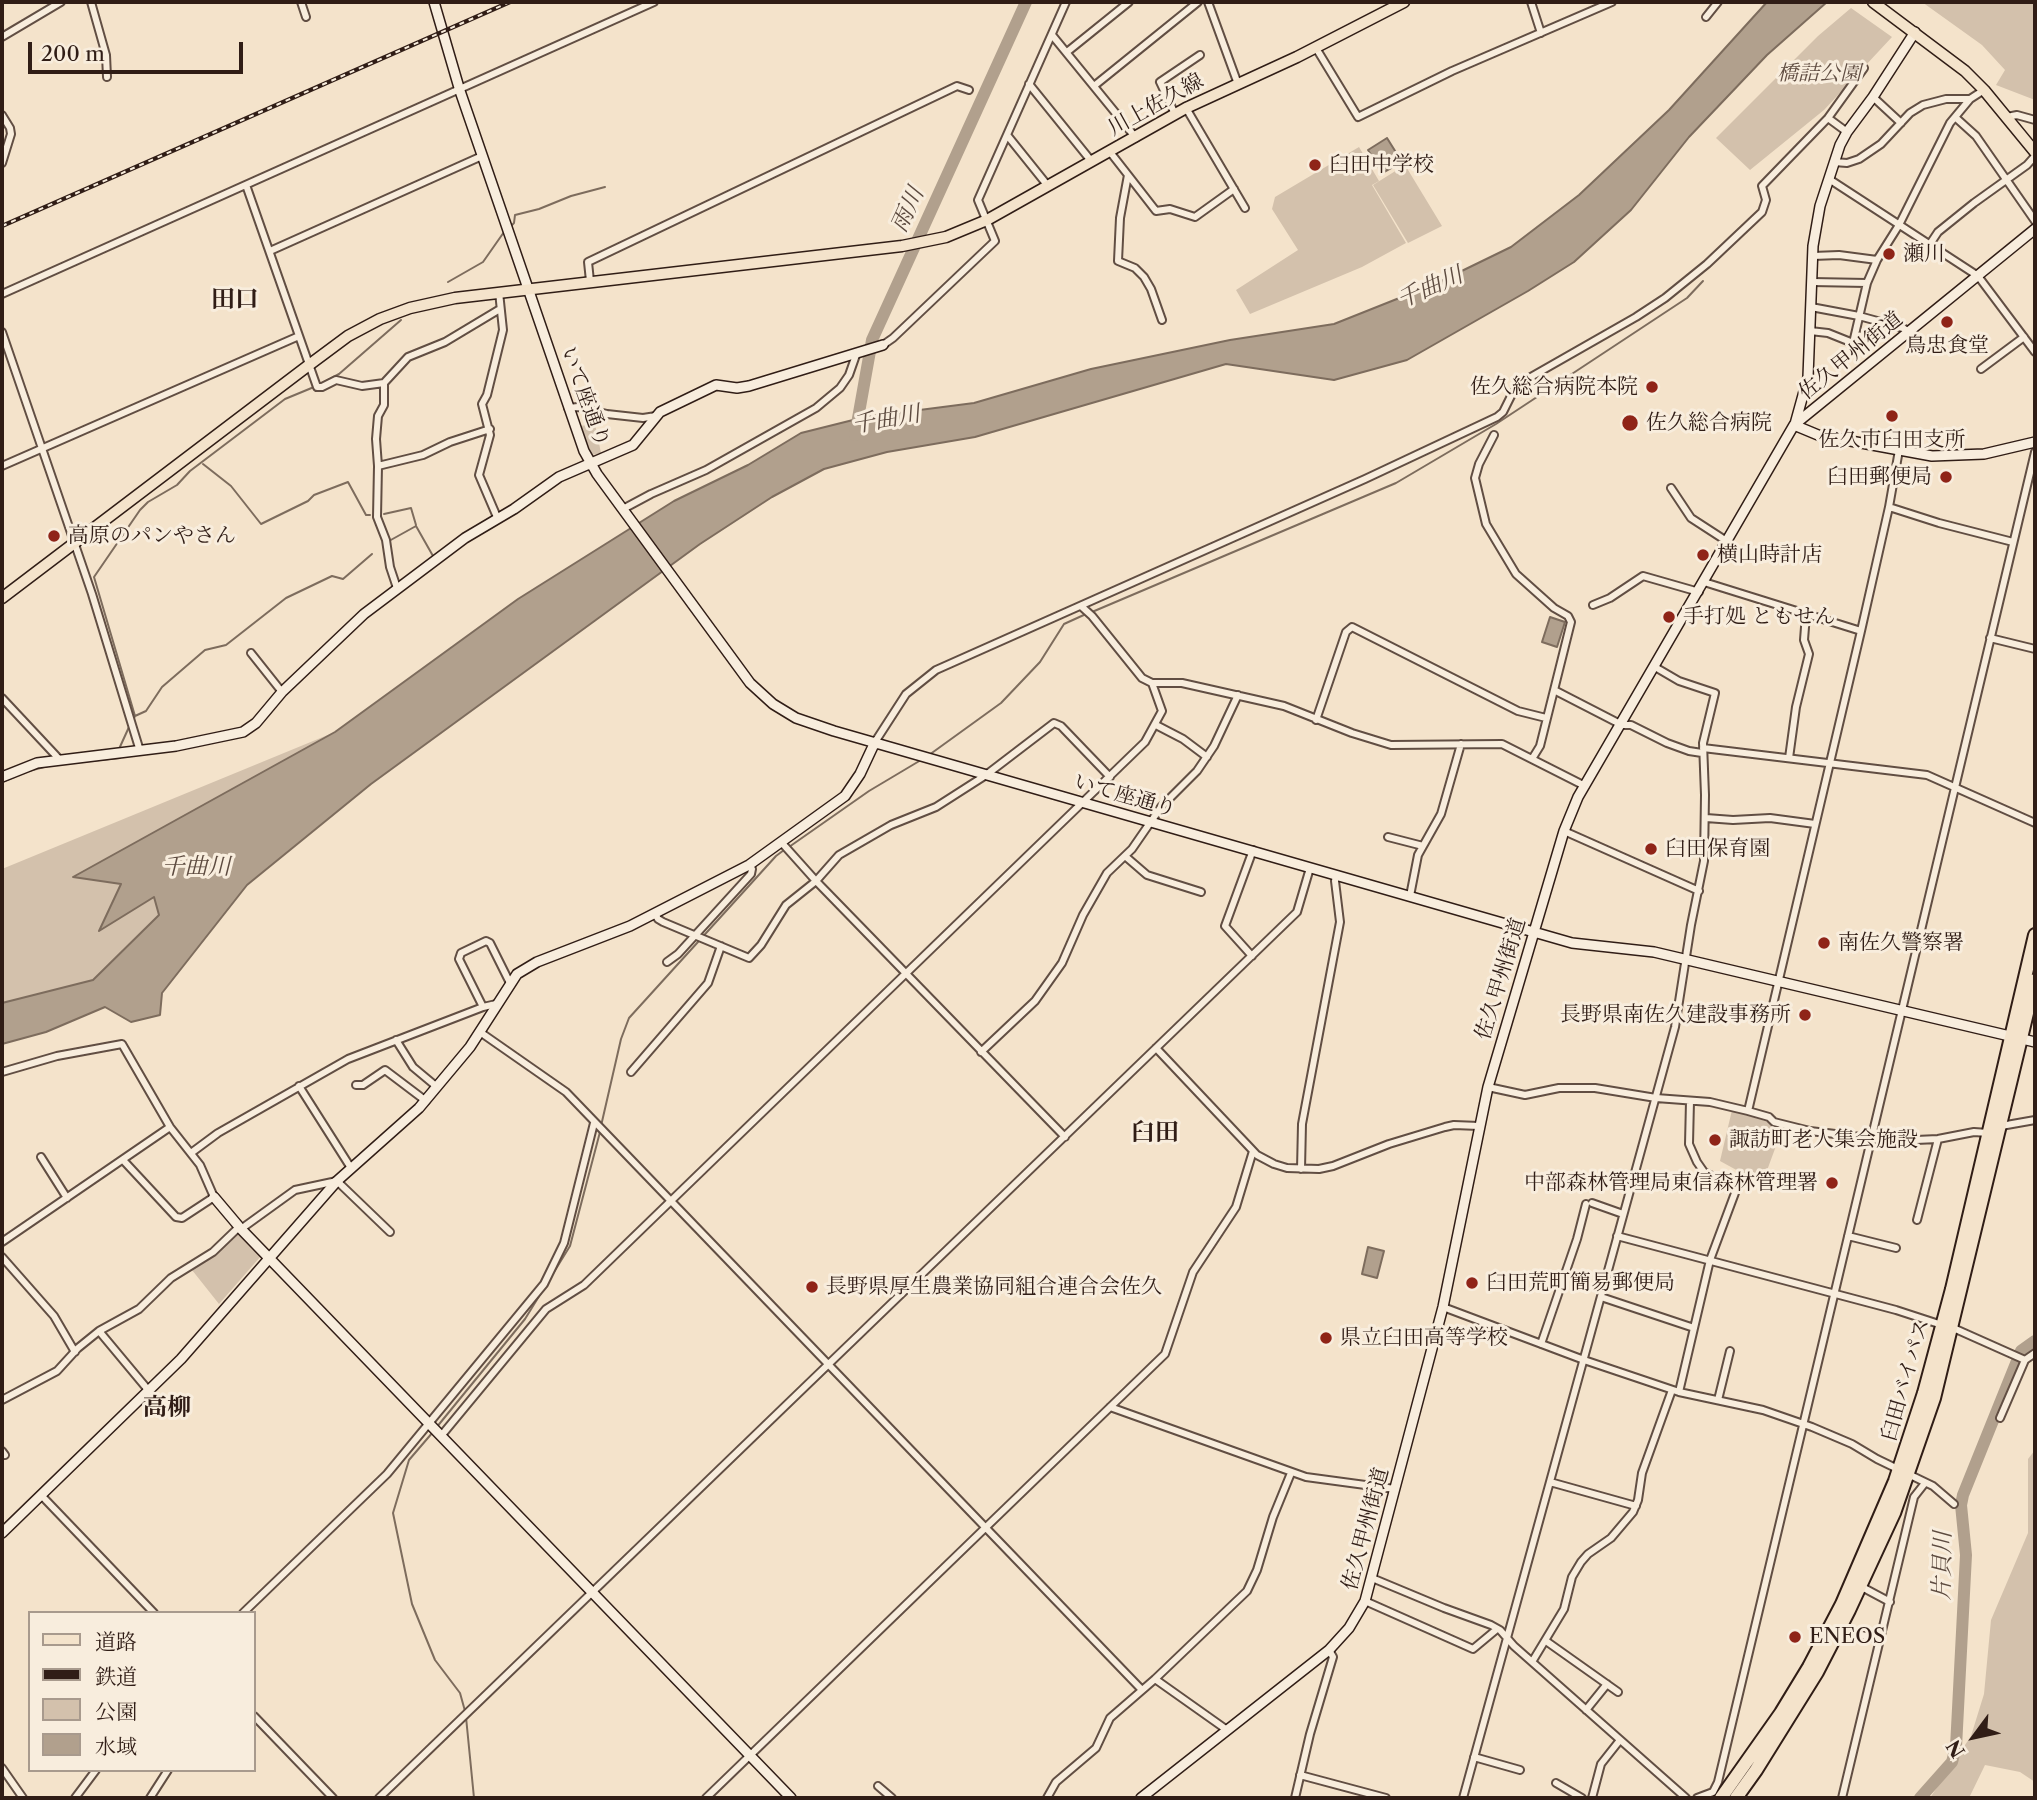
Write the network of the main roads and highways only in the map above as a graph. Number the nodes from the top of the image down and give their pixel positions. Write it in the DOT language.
graph roads {
  1 [pos="1404,2"];
  2 [pos="1873,2"];
  3 [pos="2035,154"];
  4 [pos="2,598"];
  5 [pos="2035,935"];
  6 [pos="2035,980"];
  7 [pos="2016,1038"];
  8 [pos="1947,1326"];
  9 [pos="1903,1473"];
  10 [pos="1738,1797"];
  11 [pos="1721,1798"];
  1 -- 4 [label="main road, 川上佐久線"];
  2 -- 3 [label="main road"];
  5 -- 7 [label="highway, 臼田バイパス"];
  6 -- 7 [label="highway, 臼田バイパス"];
  7 -- 8 [label="highway, 臼田バイパス"];
  7 -- 8 [label="highway, 臼田バイパス"];
  8 -- 9 [label="highway, 臼田バイパス"];
  9 -- 10 [label="highway, 臼田バイパス"];
  9 -- 11 [label="highway, 臼田バイパス"];
}
